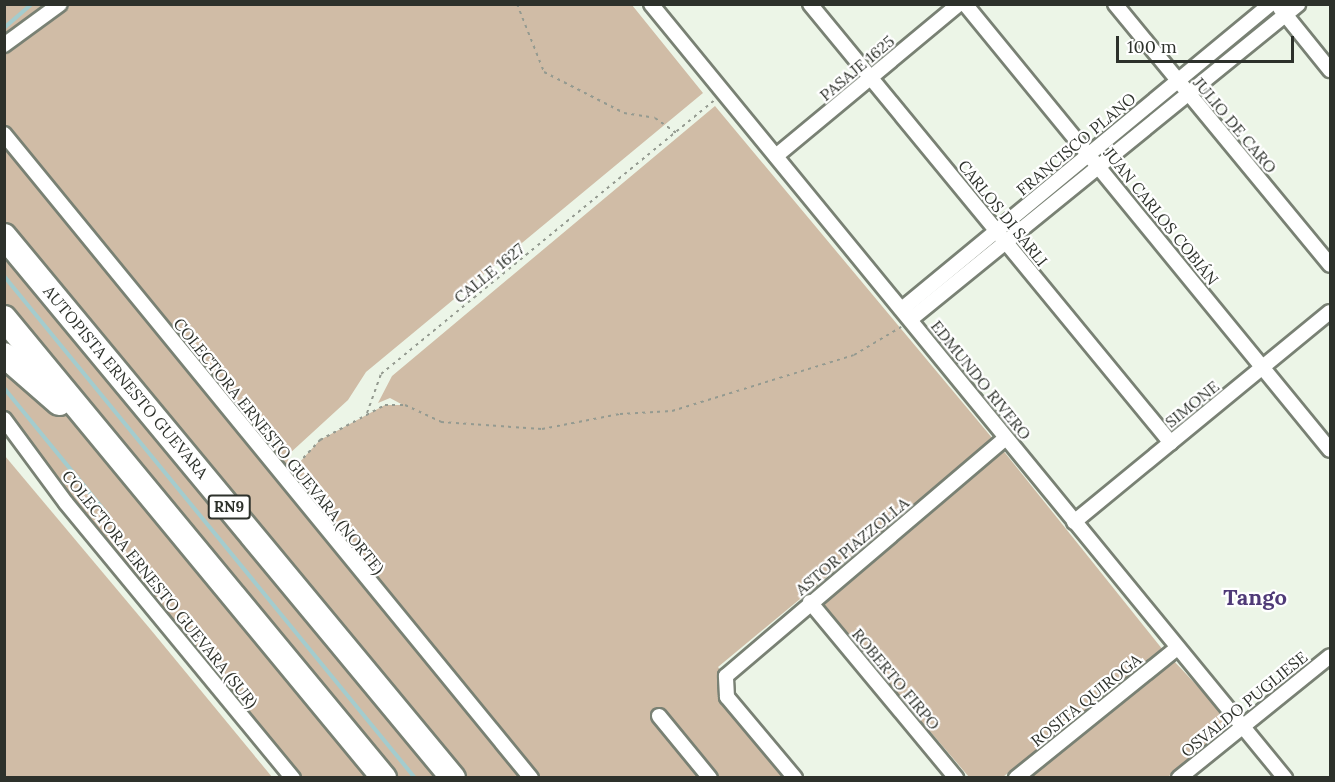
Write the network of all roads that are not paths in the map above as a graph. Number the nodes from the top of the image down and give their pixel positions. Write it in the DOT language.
graph roads {
  1 [pos="60,4"];
  2 [pos="651,4"];
  3 [pos="810,4"];
  4 [pos="959,4"];
  5 [pos="965,4"];
  6 [pos="1115,4"];
  7 [pos="1271,4"];
  8 [pos="1298,4"];
  9 [pos="1281,10"];
  10 [pos="4,45"];
  11 [pos="1330,70"];
  12 [pos="870,78"];
  13 [pos="1178,81"];
  14 [pos="1188,94"];
  15 [pos="4,134"];
  16 [pos="1089,155"];
  17 [pos="776,156"];
  18 [pos="1099,166"];
  19 [pos="4,236"];
  20 [pos="1001,237"];
  21 [pos="1330,266"];
  22 [pos="1330,312"];
  23 [pos="907,314"];
  24 [pos="4,318"];
  25 [pos="4,355"];
  26 [pos="1264,367"];
  27 [pos="4,419"];
  28 [pos="1006,438"];
  29 [pos="1171,443"];
  30 [pos="1330,450"];
  31 [pos="119,457"];
  32 [pos="1074,522"];
  33 [pos="810,602"];
  34 [pos="1178,648"];
  35 [pos="1330,656"];
  36 [pos="659,716"];
  37 [pos="1242,726"];
  38 [pos="293,777"];
  39 [pos="384,777"];
  40 [pos="453,777"];
  41 [pos="531,777"];
  42 [pos="710,777"];
  43 [pos="795,777"];
  44 [pos="956,777"];
  45 [pos="1016,777"];
  46 [pos="1179,777"];
  47 [pos="1285,777"];
  1 -- 10 [label="street"];
  2 -- 17 [label="street, EDMUNDO RIVERO"];
  3 -- 12 [label="street, CARLOS DI SARLI"];
  4 -- 12 [label="street, PASAJE 1625"];
  5 -- 16 [label="street, JUAN CARLOS COBIÁN"];
  6 -- 13 [label="street, JULIO DE CARO"];
  7 -- 13 [label="street, FRANCISCO PLANO"];
  8 -- 9 [label="street, FRANCISCO PLANO"];
  9 -- 11 [label="street"];
  9 -- 14 [label="street, FRANCISCO PLANO"];
  12 -- 17 [label="street, PASAJE 1625"];
  12 -- 20 [label="street, CARLOS DI SARLI"];
  13 -- 14 [label="street, JULIO DE CARO"];
  13 -- 16 [label="street, FRANCISCO PLANO"];
  14 -- 18 [label="street, FRANCISCO PLANO"];
  14 -- 21 [label="street, JULIO DE CARO"];
  15 -- 41 [label="street, COLECTORA ERNESTO GUEVARA (NORTE)"];
  16 -- 18 [label="street, JUAN CARLOS COBIÁN"];
  16 -- 20 [label="street, FRANCISCO PLANO"];
  17 -- 23 [label="street, EDMUNDO RIVERO"];
  18 -- 20 [label="street, FRANCISCO PLANO"];
  18 -- 26 [label="street, JUAN CARLOS COBIÁN"];
  19 -- 40 [label="highway, AUTOPISTA ERNESTO GUEVARA / RN9"];
  20 -- 23 [label="street, FRANCISCO PLANO"];
  20 -- 29 [label="street, CARLOS DI SARLI"];
  22 -- 26 [label="street, SIMONE"];
  23 -- 28 [label="street, EDMUNDO RIVERO"];
  24 -- 31 [label="highway"];
  25 -- 31 [label="highway"];
  26 -- 29 [label="street, SIMONE"];
  26 -- 30 [label="street, JUAN CARLOS COBIÁN"];
  27 -- 38 [label="street, COLECTORA ERNESTO GUEVARA (SUR)"];
  28 -- 32 [label="street, EDMUNDO RIVERO"];
  28 -- 33 [label="street, ASTOR PIAZZOLLA"];
  29 -- 32 [label="street, SIMONE"];
  31 -- 39 [label="highway"];
  32 -- 34 [label="street, EDMUNDO RIVERO"];
  33 -- 43 [label="street, ASTOR PIAZZOLLA"];
  33 -- 44 [label="street, ROBERTO FIRPO"];
  34 -- 37 [label="street, EDMUNDO RIVERO"];
  34 -- 45 [label="street, ROSITA QUIROGA"];
  35 -- 37 [label="street, OSVALDO PUGLIESE"];
  36 -- 42 [label="street"];
  37 -- 46 [label="street, OSVALDO PUGLIESE"];
  37 -- 47 [label="street, EDMUNDO RIVERO"];
}
